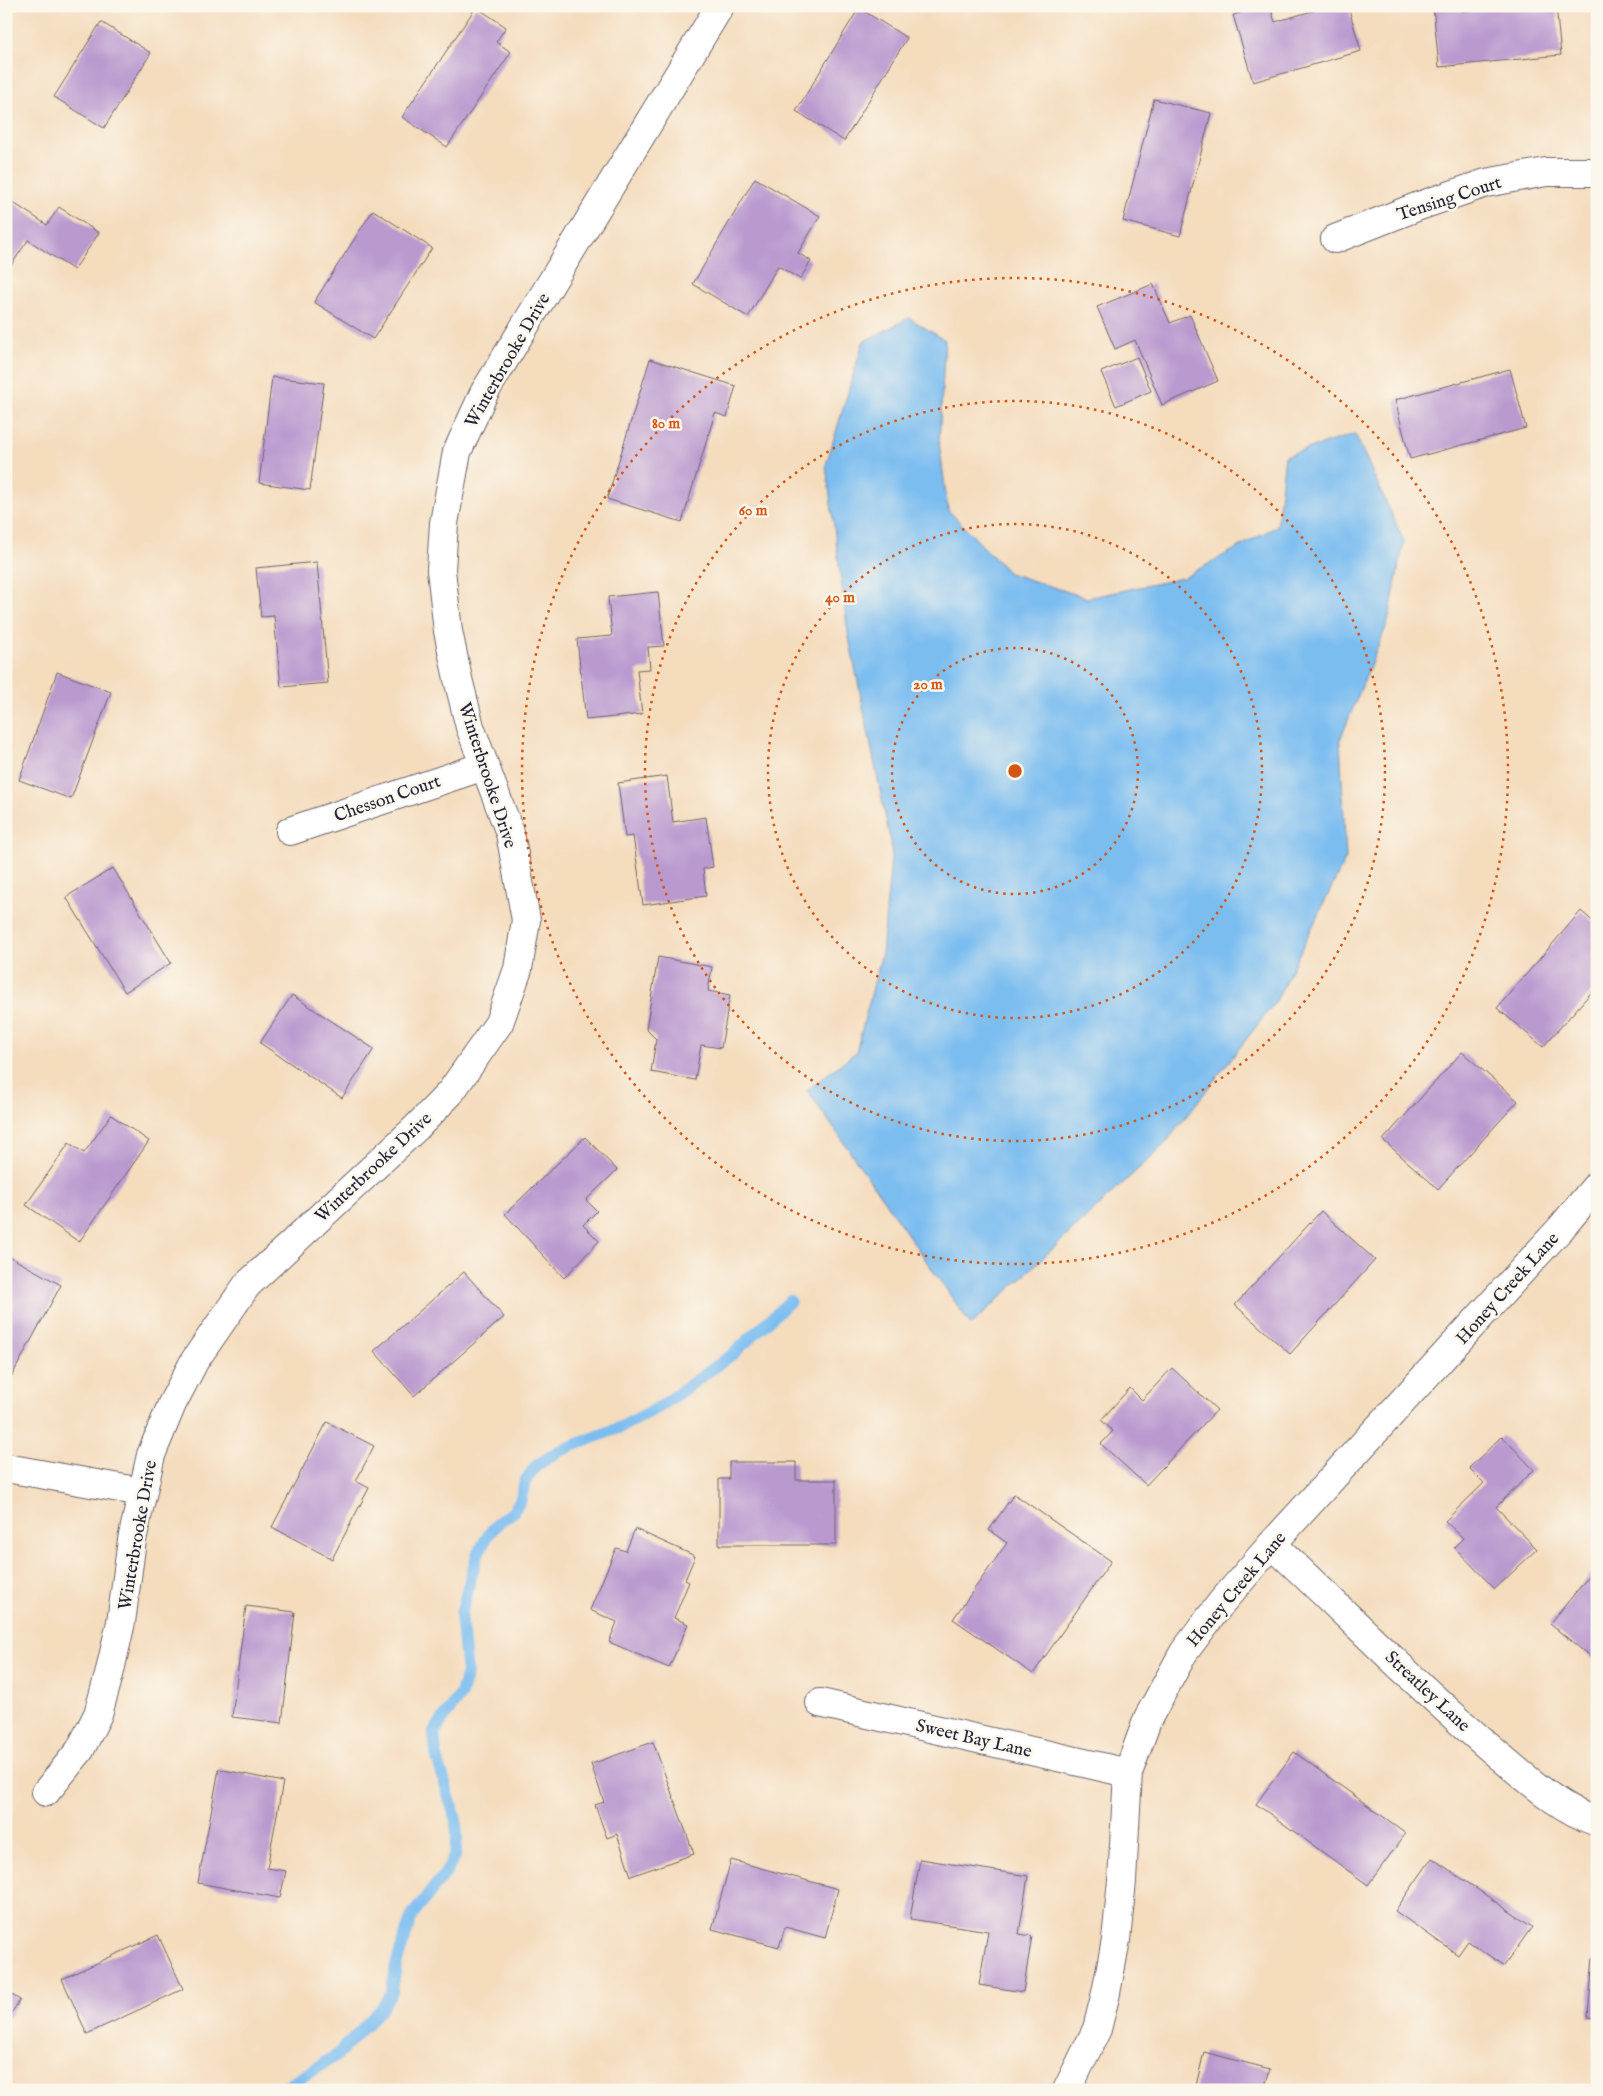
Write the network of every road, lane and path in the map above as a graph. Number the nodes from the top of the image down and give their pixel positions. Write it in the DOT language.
graph roads {
  1 [pos="720,6"];
  2 [pos="1597,172"];
  3 [pos="1335,239"];
  4 [pos="484,766"];
  5 [pos="290,831"];
  6 [pos="1597,1185"];
  7 [pos="6,1468"];
  8 [pos="142,1492"];
  9 [pos="1272,1544"];
  10 [pos="820,1704"];
  11 [pos="1128,1772"];
  12 [pos="46,1792"];
  13 [pos="1597,1822"];
  14 [pos="1068,2090"];
  1 -- 4 [label="street, Winterbrooke Drive"];
  2 -- 3 [label="street, Tensing Court"];
  4 -- 5 [label="street, Chesson Court"];
  4 -- 8 [label="street, Winterbrooke Drive"];
  6 -- 9 [label="street, Honey Creek Lane"];
  7 -- 8 [label="street"];
  8 -- 12 [label="street, Winterbrooke Drive"];
  9 -- 11 [label="street, Honey Creek Lane"];
  9 -- 13 [label="street, Streatley Lane"];
  10 -- 11 [label="street, Sweet Bay Lane"];
  11 -- 14 [label="street, Honey Creek Lane"];
}
